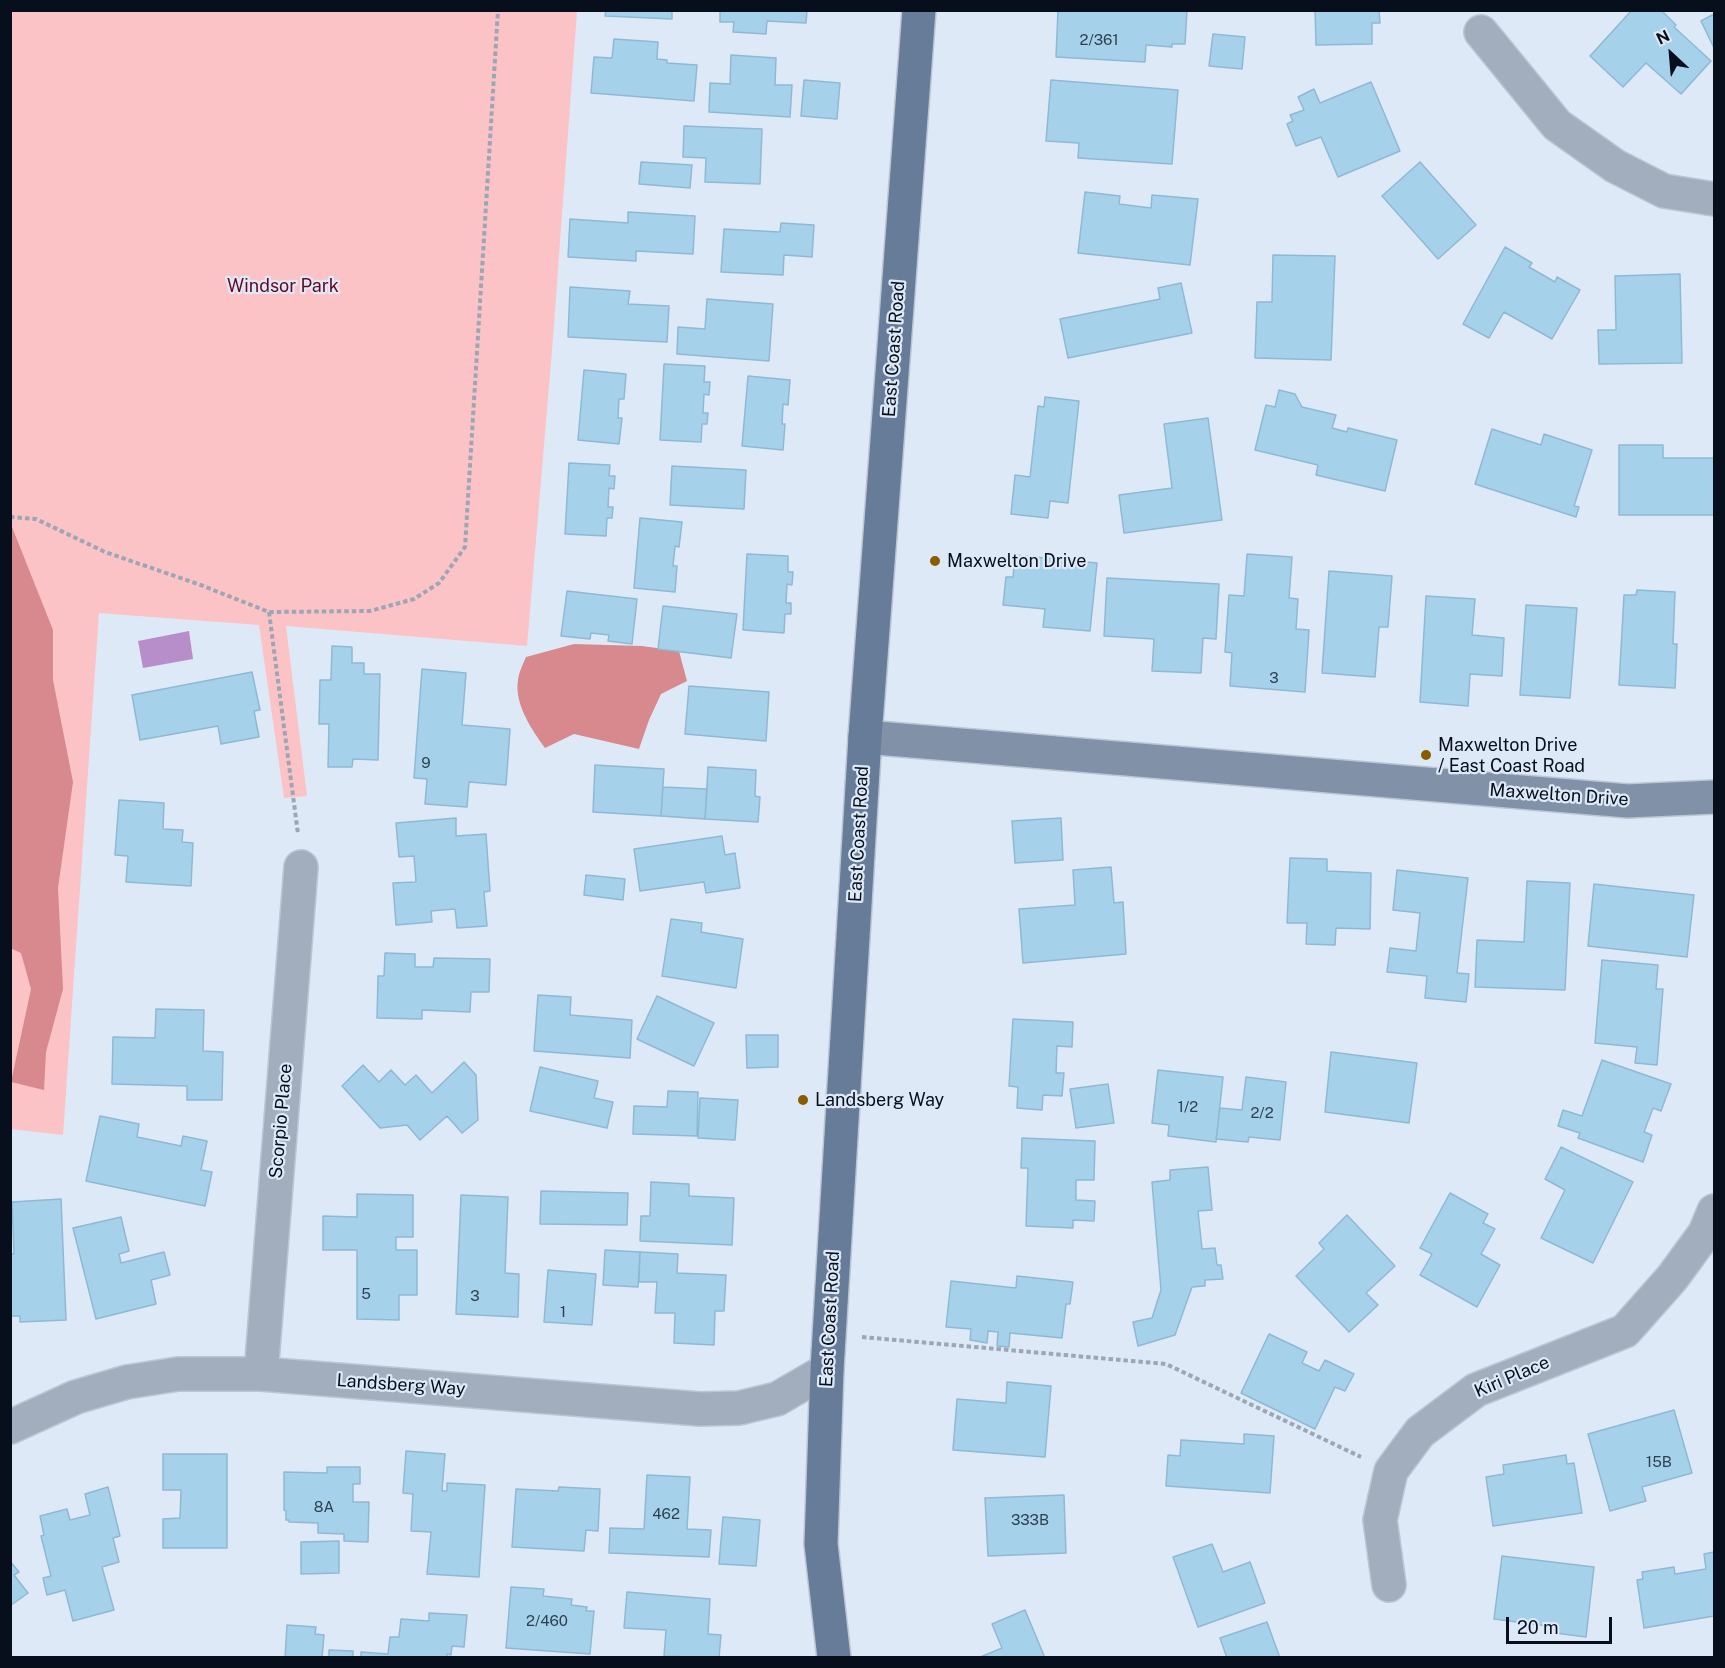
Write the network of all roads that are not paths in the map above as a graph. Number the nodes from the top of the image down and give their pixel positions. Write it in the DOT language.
graph roads {
  1 [pos="919,10"];
  2 [pos="1481,32"];
  3 [pos="1714,199"];
  4 [pos="865,737"];
  5 [pos="1714,797"];
  6 [pos="302,867"];
  7 [pos="1711,1227"];
  8 [pos="827,1370"];
  9 [pos="261,1374"];
  10 [pos="10,1427"];
  11 [pos="1389,1586"];
  12 [pos="834,1658"];
  1 -- 4 [label="main road, East Coast Road"];
  2 -- 3 [label="street"];
  4 -- 5 [label="street, Maxwelton Drive"];
  4 -- 8 [label="main road, East Coast Road"];
  6 -- 9 [label="street, Scorpio Place"];
  7 -- 11 [label="street, Kiri Place"];
  8 -- 9 [label="street, Landsberg Way"];
  8 -- 12 [label="main road, East Coast Road"];
  9 -- 10 [label="street, Landsberg Way"];
}
